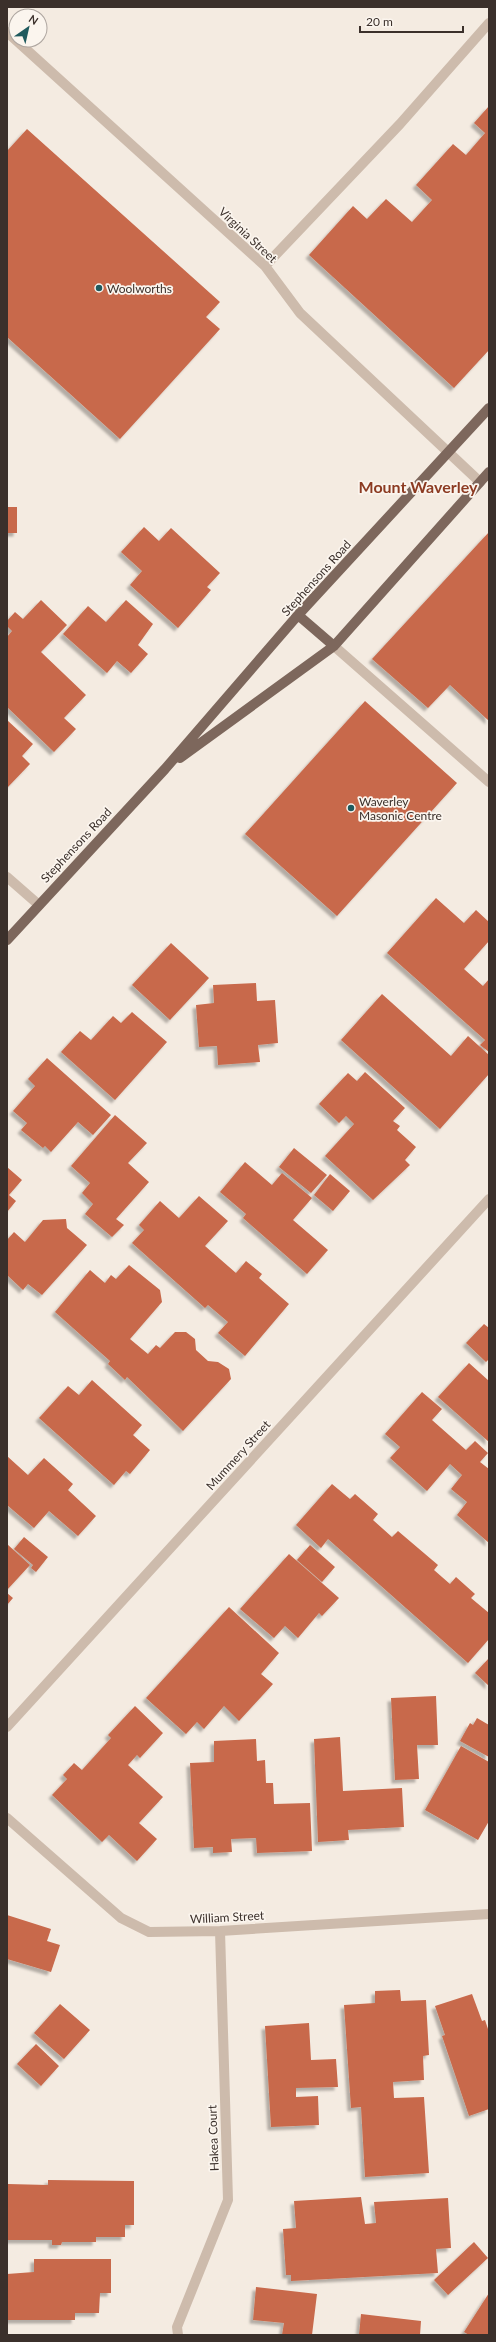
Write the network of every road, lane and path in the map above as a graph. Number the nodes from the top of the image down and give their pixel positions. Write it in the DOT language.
graph roads {
  1 [pos="489,23"];
  2 [pos="7,32"];
  3 [pos="265,266"];
  4 [pos="489,408"];
  5 [pos="449,453"];
  6 [pos="489,472"];
  7 [pos="480,482"];
  8 [pos="298,615"];
  9 [pos="334,646"];
  10 [pos="165,769"];
  11 [pos="489,782"];
  12 [pos="7,877"];
  13 [pos="38,905"];
  14 [pos="7,940"];
  15 [pos="489,1199"];
  16 [pos="7,1727"];
  17 [pos="7,1818"];
  18 [pos="489,1914"];
  19 [pos="220,1931"];
  20 [pos="178,2335"];
  1 -- 3 [label="street"];
  2 -- 3 [label="street, Virginia Street"];
  3 -- 5 [label="street, Virginia Street"];
  4 -- 5 [label="main road, Stephensons Road"];
  5 -- 7 [label="street, Virginia Street"];
  5 -- 8 [label="main road, Stephensons Road"];
  6 -- 7 [label="main road, Stephensons Road"];
  7 -- 9 [label="main road, Stephensons Road"];
  8 -- 9 [label="main road"];
  8 -- 10 [label="main road, Stephensons Road"];
  9 -- 10 [label="main road, Stephensons Road"];
  9 -- 11 [label="street"];
  10 -- 13 [label="main road, Stephensons Road"];
  12 -- 13 [label="street"];
  13 -- 14 [label="main road, Stephensons Road"];
  15 -- 16 [label="street, Mummery Street"];
  17 -- 19 [label="street, William Street"];
  18 -- 19 [label="street, William Street"];
  19 -- 20 [label="street, Hakea Court"];
}
